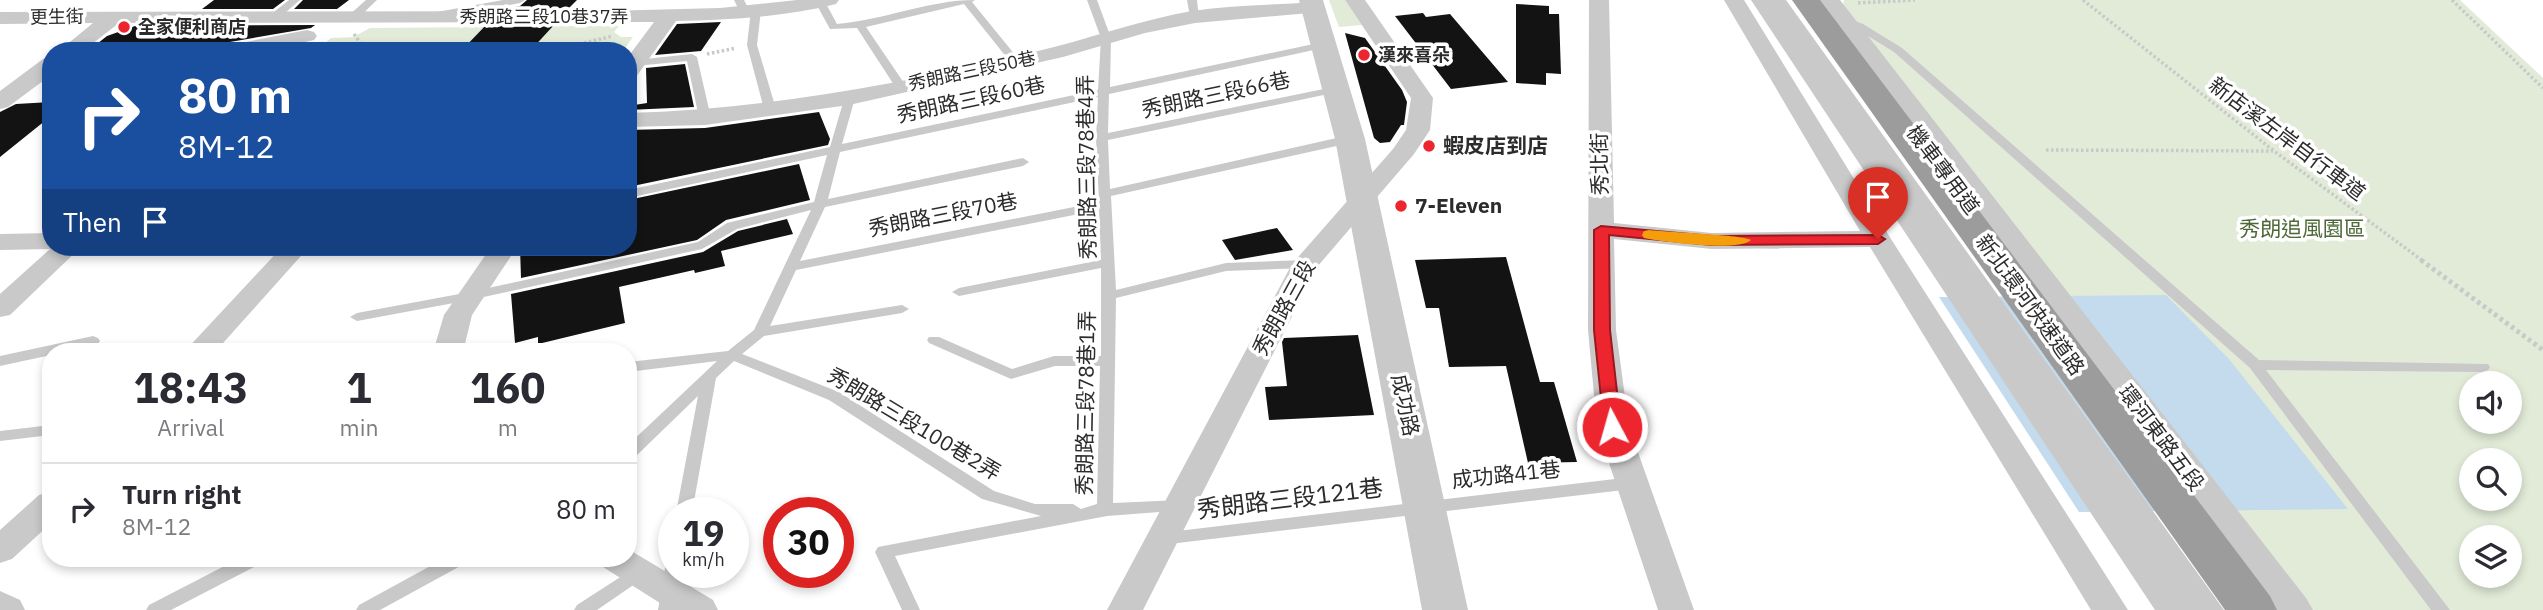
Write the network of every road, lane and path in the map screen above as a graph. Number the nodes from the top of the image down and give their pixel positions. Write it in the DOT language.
graph roads {
  1 [pos="194,0"];
  2 [pos="295,0"];
  3 [pos="373,0"];
  4 [pos="520,0"];
  5 [pos="968,0"];
  6 [pos="1092,0"];
  7 [pos="1355,0"];
  8 [pos="1599,0"];
  9 [pos="1734,0"];
  10 [pos="1763,0"];
  11 [pos="1776,0"];
  12 [pos="1790,0"];
  13 [pos="1806,0"];
  14 [pos="1915,0"];
  15 [pos="2082,0"];
  16 [pos="2452,0"];
  17 [pos="823,1"];
  18 [pos="1312,4"];
  19 [pos="1835,6"];
  20 [pos="747,7"];
  21 [pos="665,8"];
  22 [pos="1194,8"];
  23 [pos="173,16"];
  24 [pos="114,17"];
  25 [pos="274,17"];
  26 [pos="0,18"];
  27 [pos="419,18"];
  28 [pos="344,23"];
  29 [pos="860,25"];
  30 [pos="619,34"];
  31 [pos="307,36"];
  32 [pos="1106,38"];
  33 [pos="81,42"];
  34 [pos="277,42"];
  35 [pos="300,42"];
  36 [pos="359,42"];
  37 [pos="594,42"];
  38 [pos="752,45"];
  39 [pos="1323,45"];
  40 [pos="637,57"];
  41 [pos="692,57"];
  42 [pos="1015,61"];
  43 [pos="637,67"];
  44 [pos="42,71"];
  45 [pos="42,84"];
  46 [pos="21,86"];
  47 [pos="900,86"];
  48 [pos="2543,88"];
  49 [pos="1338,89"];
  50 [pos="1104,91"];
  51 [pos="849,97"];
  52 [pos="0,102"];
  53 [pos="770,109"];
  54 [pos="705,118"];
  55 [pos="637,120"];
  56 [pos="1102,138"];
  57 [pos="1350,139"];
  58 [pos="835,149"];
  59 [pos="2046,150"];
  60 [pos="2274,151"];
  61 [pos="1023,162"];
  62 [pos="637,192"];
  63 [pos="1103,200"];
  64 [pos="1363,200"];
  65 [pos="820,204"];
  66 [pos="1601,230"];
  67 [pos="1878,239"];
  68 [pos="42,241"];
  69 [pos="0,242"];
  70 [pos="56,256"];
  71 [pos="288,256"];
  72 [pos="498,256"];
  73 [pos="1107,263"];
  74 [pos="1305,264"];
  75 [pos="791,267"];
  76 [pos="12,290"];
  77 [pos="959,292"];
  78 [pos="470,296"];
  79 [pos="1109,296"];
  80 [pos="0,309"];
  81 [pos="902,309"];
  82 [pos="357,317"];
  83 [pos="760,332"];
  84 [pos="934,340"];
  85 [pos="93,341"];
  86 [pos="84,343"];
  87 [pos="206,343"];
  88 [pos="450,343"];
  89 [pos="2543,350"];
  90 [pos="42,353"];
  91 [pos="732,355"];
  92 [pos="1108,361"];
  93 [pos="0,362"];
  94 [pos="2255,365"];
  95 [pos="637,367"];
  96 [pos="2483,367"];
  97 [pos="709,377"];
  98 [pos="42,431"];
  99 [pos="0,436"];
  100 [pos="637,445"];
  101 [pos="1632,483"];
  102 [pos="687,497"];
  103 [pos="1180,506"];
  104 [pos="1426,506"];
  105 [pos="1105,510"];
  106 [pos="33,516"];
  107 [pos="1160,539"];
  108 [pos="0,550"];
  109 [pos="239,567"];
  110 [pos="444,567"];
  111 [pos="625,567"];
  112 [pos="631,567"];
  113 [pos="670,589"];
  114 [pos="0,605"];
  115 [pos="7,610"];
  116 [pos="155,610"];
  117 [pos="365,610"];
  118 [pos="583,610"];
  119 [pos="700,610"];
  120 [pos="911,610"];
  121 [pos="1125,610"];
  122 [pos="1445,610"];
  123 [pos="1676,610"];
  124 [pos="2110,610"];
  125 [pos="2179,610"];
  126 [pos="2206,610"];
  127 [pos="2223,610"];
  128 [pos="2252,610"];
  129 [pos="2269,610"];
  130 [pos="2290,610"];
  131 [pos="2441,610"];
  1 -- 23 [label="street"];
  2 -- 25 [label="lane"];
  3 -- 28 [label="lane"];
  4 -- 27 [label="lane"];
  5 -- 29 [label="lane"];
  5 -- 42 [label="lane"];
  6 -- 32 [label="lane"];
  7 -- 64 [label="street, 秀朗路三段"];
  8 -- 66 [label="street, 秀北街"];
  9 -- 67 [label="street"];
  10 -- 125 [label="street"];
  11 -- 126 [label="street, 機車專用道"];
  12 -- 127 [label="highway, 新北環河快速道路"];
  13 -- 128 [label="highway, 新北環河快速道路"];
  14 -- 19 [label="path"];
  15 -- 60 [label="path, 新店溪左岸自行車道"];
  16 -- 48 [label="path"];
  17 -- 20 [label="street, 秀朗路三段10巷37弄"];
  17 -- 29 [label="lane"];
  18 -- 22 [label="street, 秀朗路三段50巷"];
  18 -- 39 [label="street"];
  19 -- 94 [label="lane"];
  19 -- 129 [label="street, 機車專用道"];
  19 -- 130 [label="street, 環河東路五段"];
  20 -- 21 [label="street, 秀朗路三段10巷37弄"];
  20 -- 38 [label="lane"];
  21 -- 27 [label="street, 秀朗路三段10巷37弄"];
  21 -- 40 [label="street, 秀朗路三段10巷37弄"];
  22 -- 32 [label="street, 秀朗路三段50巷"];
  23 -- 24 [label="street, 更生街"];
  23 -- 25 [label="street, 更生街"];
  24 -- 26 [label="street, 更生街"];
  24 -- 33 [label="street"];
  25 -- 28 [label="street, 秀朗路三段10巷37弄"];
  27 -- 28 [label="street, 秀朗路三段10巷37弄"];
  28 -- 31 [label="street"];
  28 -- 36 [label="path"];
  29 -- 47 [label="lane"];
  30 -- 37 [label="path"];
  31 -- 34 [label="street"];
  31 -- 35 [label="street"];
  32 -- 42 [label="street, 秀朗路三段50巷"];
  32 -- 50 [label="lane, 秀朗路三段78巷4弄"];
  38 -- 41 [label="path"];
  38 -- 53 [label="lane"];
  39 -- 49 [label="street"];
  39 -- 50 [label="lane, 秀朗路三段60巷"];
  41 -- 43 [label="lane"];
  41 -- 54 [label="lane"];
  42 -- 47 [label="street, 秀朗路三段50巷"];
  44 -- 46 [label="street"];
  45 -- 46 [label="street"];
  46 -- 52 [label="street"];
  47 -- 51 [label="street, 秀朗路三段50巷"];
  49 -- 56 [label="lane, 秀朗路三段66巷"];
  49 -- 57 [label="street"];
  50 -- 56 [label="lane, 秀朗路三段78巷4弄"];
  50 -- 58 [label="lane, 秀朗路三段60巷"];
  51 -- 53 [label="street, 秀朗路三段50巷"];
  51 -- 58 [label="lane"];
  53 -- 54 [label="street, 秀朗路三段50巷"];
  54 -- 55 [label="street, 秀朗路三段50巷"];
  56 -- 63 [label="lane, 秀朗路三段78巷4弄"];
  57 -- 63 [label="lane, 秀朗路三段70巷"];
  57 -- 64 [label="street"];
  58 -- 62 [label="lane, 秀朗路三段60巷"];
  58 -- 65 [label="lane"];
  59 -- 60 [label="path"];
  60 -- 89 [label="path, 新店溪左岸自行車道"];
  61 -- 65 [label="lane"];
  63 -- 73 [label="lane, 秀朗路三段78巷4弄"];
  63 -- 75 [label="lane, 秀朗路三段70巷"];
  64 -- 74 [label="street, 秀朗路三段"];
  64 -- 104 [label="street, 成功路"];
  65 -- 75 [label="lane"];
  65 -- 78 [label="lane"];
  66 -- 67 [label="street"];
  66 -- 101 [label="street, 秀北街"];
  67 -- 124 [label="street"];
  68 -- 69 [label="street"];
  70 -- 76 [label="street"];
  71 -- 87 [label="street"];
  72 -- 78 [label="street"];
  73 -- 77 [label="lane"];
  73 -- 79 [label="lane, 秀朗路三段78巷4弄"];
  74 -- 79 [label="lane"];
  74 -- 103 [label="street, 秀朗路三段"];
  75 -- 83 [label="lane"];
  76 -- 80 [label="street"];
  78 -- 82 [label="lane"];
  78 -- 88 [label="street"];
  79 -- 92 [label="lane, 秀朗路三段78巷1弄"];
  81 -- 83 [label="lane"];
  83 -- 91 [label="lane"];
  84 -- 92 [label="lane"];
  85 -- 86 [label="lane"];
  90 -- 93 [label="lane"];
  91 -- 95 [label="lane"];
  91 -- 97 [label="lane"];
  91 -- 105 [label="lane, 秀朗路三段100巷2弄"];
  92 -- 105 [label="lane, 秀朗路三段78巷1弄"];
  94 -- 96 [label="lane"];
  94 -- 131 [label="lane"];
  97 -- 100 [label="lane"];
  97 -- 102 [label="lane"];
  98 -- 99 [label="lane"];
  101 -- 104 [label="lane, 成功路41巷"];
  101 -- 123 [label="street, 秀北街"];
  103 -- 105 [label="lane"];
  103 -- 107 [label="street, 秀朗路三段"];
  104 -- 107 [label="lane, 秀朗路三段121巷"];
  104 -- 122 [label="street, 成功路"];
  105 -- 120 [label="lane"];
  106 -- 108 [label="street"];
  107 -- 121 [label="street, 秀朗路三段"];
  109 -- 116 [label="lane"];
  110 -- 117 [label="lane"];
  111 -- 118 [label="lane"];
  112 -- 113 [label="street"];
  113 -- 119 [label="street"];
  114 -- 115 [label="street"];
}
